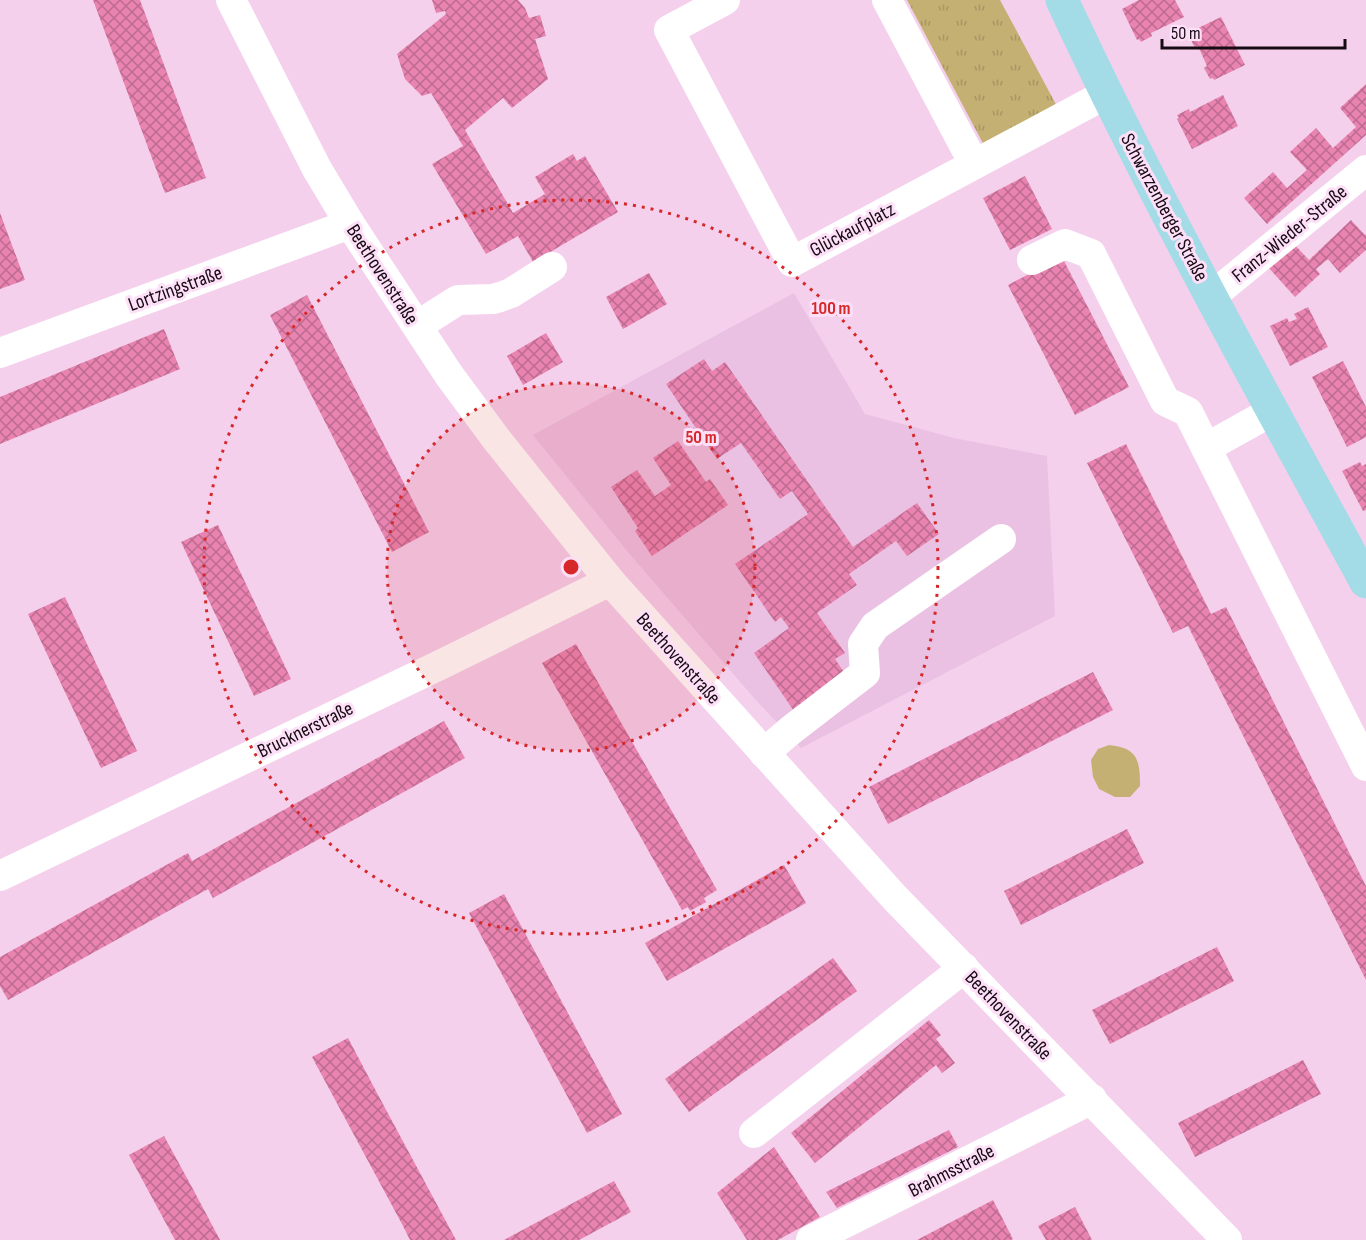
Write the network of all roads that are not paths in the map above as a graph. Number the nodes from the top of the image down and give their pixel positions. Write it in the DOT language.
graph roads {
  1 [pos="231,0"];
  2 [pos="725,0"];
  3 [pos="887,0"];
  4 [pos="1062,0"];
  5 [pos="1106,94"];
  6 [pos="974,164"];
  7 [pos="1366,170"];
  8 [pos="350,224"];
  9 [pos="1032,260"];
  10 [pos="552,267"];
  11 [pos="1212,296"];
  12 [pos="417,326"];
  13 [pos="0,353"];
  14 [pos="1272,411"];
  15 [pos="1206,448"];
  16 [pos="1001,539"];
  17 [pos="610,581"];
  18 [pos="1366,582"];
  19 [pos="764,753"];
  20 [pos="1366,766"];
  21 [pos="0,876"];
  22 [pos="964,968"];
  23 [pos="1092,1100"];
  24 [pos="754,1133"];
  25 [pos="811,1240"];
  26 [pos="1227,1240"];
  1 -- 8 [label="street, Beethovenstraße"];
  2 -- 6 [label="street, Glückaufplatz"];
  3 -- 6 [label="street"];
  4 -- 5 [label="main road, Schwarzenberger Straße"];
  5 -- 6 [label="street, Glückaufplatz"];
  5 -- 11 [label="main road, Schwarzenberger Straße"];
  7 -- 11 [label="street, Franz-Wieder-Straße"];
  8 -- 12 [label="street, Beethovenstraße"];
  8 -- 13 [label="street, Lortzingstraße"];
  9 -- 15 [label="street"];
  10 -- 12 [label="street"];
  11 -- 14 [label="main road, Schwarzenberger Straße"];
  12 -- 17 [label="street, Beethovenstraße"];
  14 -- 15 [label="street"];
  14 -- 18 [label="main road, Schwarzenberger Straße"];
  15 -- 20 [label="street"];
  16 -- 19 [label="street"];
  17 -- 19 [label="street, Beethovenstraße"];
  17 -- 21 [label="street, Brucknerstraße"];
  19 -- 22 [label="street, Beethovenstraße"];
  22 -- 23 [label="street, Beethovenstraße"];
  22 -- 24 [label="street"];
  23 -- 25 [label="street, Brahmsstraße"];
  23 -- 26 [label="street, Beethovenstraße"];
}
